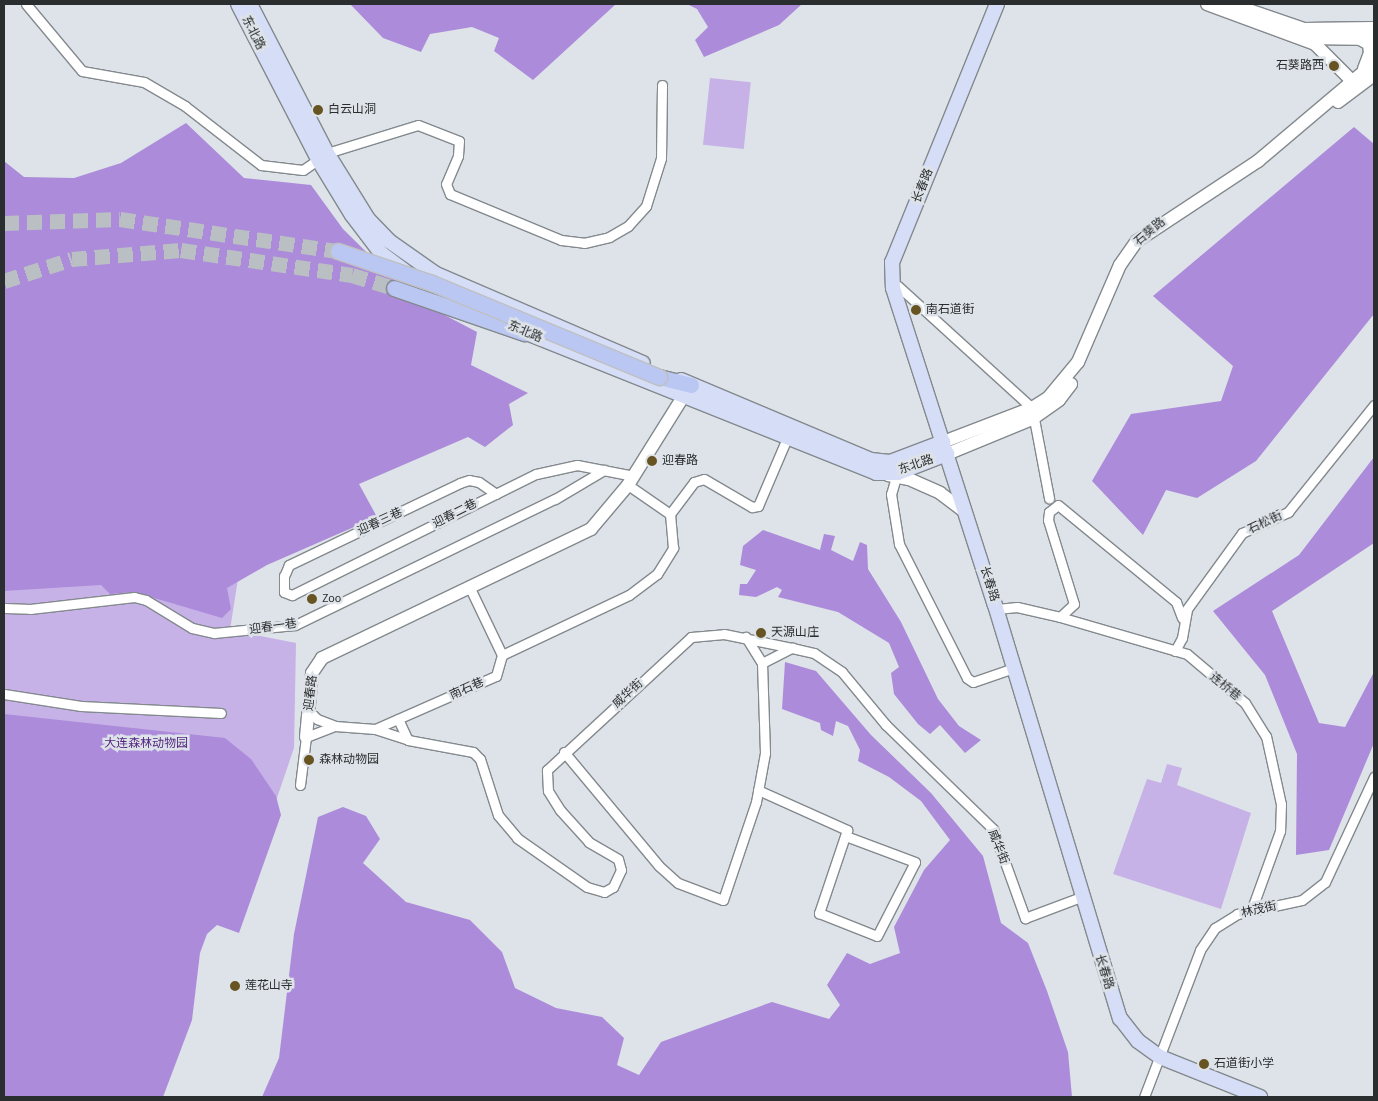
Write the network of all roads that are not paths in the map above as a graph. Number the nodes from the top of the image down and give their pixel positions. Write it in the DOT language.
graph roads {
  1 [pos="26,4"];
  2 [pos="238,4"];
  3 [pos="250,4"];
  4 [pos="997,4"];
  5 [pos="1207,4"];
  6 [pos="1231,4"];
  7 [pos="1374,28"];
  8 [pos="1301,38"];
  9 [pos="1335,39"];
  10 [pos="1360,39"];
  11 [pos="1374,39"];
  12 [pos="1363,75"];
  13 [pos="662,85"];
  14 [pos="323,157"];
  15 [pos="338,251"];
  16 [pos="898,286"];
  17 [pos="394,288"];
  18 [pos="524,332"];
  19 [pos="687,391"];
  20 [pos="1374,405"];
  21 [pos="1032,414"];
  22 [pos="787,438"];
  23 [pos="945,448"];
  24 [pos="604,470"];
  25 [pos="876,473"];
  26 [pos="896,477"];
  27 [pos="631,480"];
  28 [pos="496,494"];
  29 [pos="1049,498"];
  30 [pos="965,512"];
  31 [pos="670,514"];
  32 [pos="469,586"];
  33 [pos="284,592"];
  34 [pos="5,608"];
  35 [pos="997,610"];
  36 [pos="1060,617"];
  37 [pos="1182,625"];
  38 [pos="746,637"];
  39 [pos="792,648"];
  40 [pos="1175,651"];
  41 [pos="502,655"];
  42 [pos="762,663"];
  43 [pos="1014,668"];
  44 [pos="4,694"];
  45 [pos="308,710"];
  46 [pos="222,713"];
  47 [pos="398,718"];
  48 [pos="335,726"];
  49 [pos="375,729"];
  50 [pos="306,737"];
  51 [pos="408,740"];
  52 [pos="564,752"];
  53 [pos="1374,777"];
  54 [pos="300,785"];
  55 [pos="758,790"];
  56 [pos="848,837"];
  57 [pos="1081,897"];
  58 [pos="1251,911"];
  59 [pos="1160,1057"];
  60 [pos="1144,1097"];
  61 [pos="1260,1097"];
  1 -- 14 [label="street"];
  2 -- 14 [label="main road, 东北路"];
  3 -- 14 [label="main road, 东北路"];
  4 -- 23 [label="main road, 长春路"];
  5 -- 8 [label="main road"];
  6 -- 7 [label="main road"];
  8 -- 9 [label="main road"];
  8 -- 12 [label="main road"];
  9 -- 10 [label="main road"];
  9 -- 12 [label="main road"];
  10 -- 11 [label="main road"];
  10 -- 12 [label="main road"];
  12 -- 21 [label="main road, 石葵路"];
  13 -- 14 [label="street"];
  14 -- 18 [label="main road, 东北路"];
  14 -- 19 [label="main road, 东北路"];
  15 -- 19 [label="highway, bridge"];
  16 -- 21 [label="street"];
  17 -- 18 [label="highway"];
  18 -- 19 [label="main road, 东北路"];
  19 -- 22 [label="main road, 东北路"];
  19 -- 23 [label="main road, 东北路"];
  19 -- 27 [label="main road, 迎春路"];
  20 -- 37 [label="street, 石松街"];
  21 -- 23 [label="main road, 石葵路"];
  21 -- 29 [label="street"];
  22 -- 25 [label="main road, 东北路"];
  22 -- 31 [label="street"];
  23 -- 25 [label="main road, 东北路"];
  23 -- 30 [label="main road, 长春路"];
  24 -- 27 [label="street, 迎春二巷"];
  24 -- 28 [label="street, 迎春二巷"];
  24 -- 34 [label="street, 迎春一巷"];
  25 -- 26 [label="main road"];
  26 -- 30 [label="main road"];
  26 -- 43 [label="street"];
  27 -- 31 [label="street"];
  27 -- 32 [label="main road, 迎春路"];
  28 -- 33 [label="street, 迎春二巷"];
  28 -- 33 [label="street, 迎春三巷"];
  30 -- 35 [label="main road, 长春路"];
  31 -- 41 [label="street"];
  32 -- 41 [label="street"];
  32 -- 45 [label="main road, 迎春路"];
  35 -- 36 [label="street, 连桥巷"];
  35 -- 43 [label="main road, 长春路"];
  36 -- 37 [label="street"];
  36 -- 40 [label="street, 连桥巷"];
  37 -- 40 [label="street, 石松街"];
  38 -- 39 [label="street, 威华街"];
  38 -- 42 [label="street"];
  38 -- 52 [label="street, 威华街"];
  39 -- 42 [label="street"];
  39 -- 57 [label="street, 威华街"];
  40 -- 58 [label="street, 连桥巷"];
  41 -- 47 [label="street, 南石巷"];
  42 -- 55 [label="street"];
  43 -- 57 [label="main road, 长春路"];
  44 -- 46 [label="street"];
  45 -- 48 [label="street"];
  45 -- 50 [label="main road, 迎春路"];
  47 -- 49 [label="street, 南石巷"];
  47 -- 51 [label="street"];
  48 -- 49 [label="street, 威华街"];
  48 -- 50 [label="street"];
  49 -- 51 [label="street, 威华街"];
  50 -- 54 [label="street, 迎春路"];
  51 -- 52 [label="street, 威华街"];
  52 -- 55 [label="street"];
  53 -- 58 [label="street, 林茂街"];
  55 -- 56 [label="street"];
  56 -- 56 [label="street"];
  57 -- 59 [label="main road, 长春路"];
  58 -- 59 [label="street, 林茂街"];
  59 -- 60 [label="street, 林茂街"];
  59 -- 61 [label="main road, 长春路"];
}
